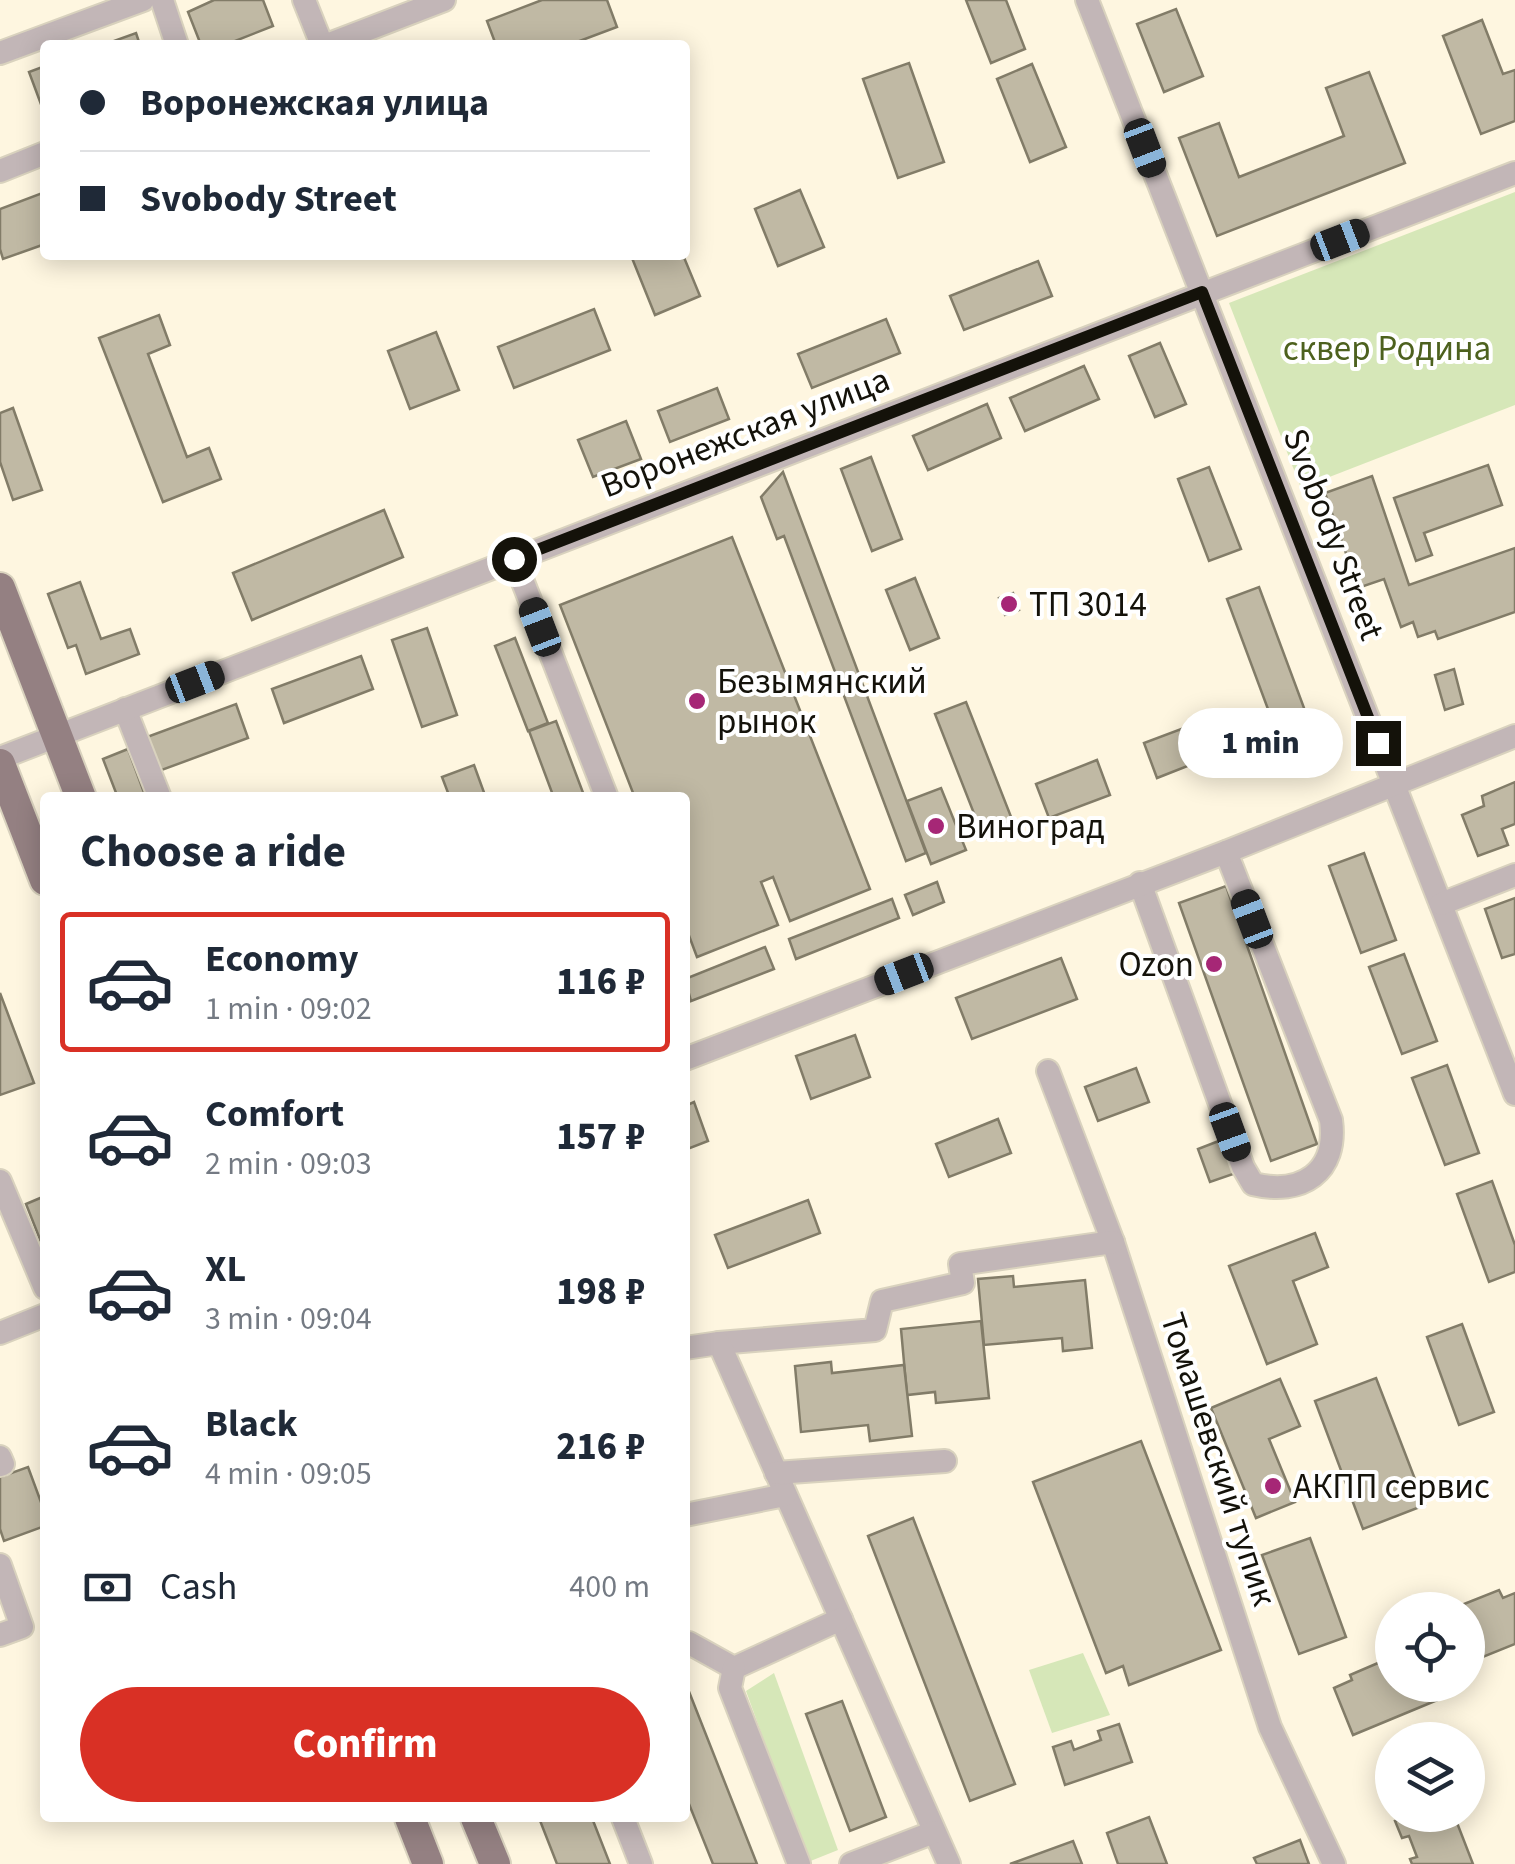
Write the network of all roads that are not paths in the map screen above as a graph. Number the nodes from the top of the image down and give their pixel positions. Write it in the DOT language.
graph roads {
  1 [pos="143,0"];
  2 [pos="162,0"];
  3 [pos="304,0"];
  4 [pos="444,0"];
  5 [pos="1087,0"];
  6 [pos="175,40"];
  7 [pos="322,40"];
  8 [pos="337,40"];
  9 [pos="0,53"];
  10 [pos="40,156"];
  11 [pos="0,171"];
  12 [pos="1515,172"];
  13 [pos="1202,292"];
  14 [pos="514,559"];
  15 [pos="0,588"];
  16 [pos="124,710"];
  17 [pos="57,736"];
  18 [pos="1515,736"];
  19 [pos="0,761"];
  20 [pos="1394,783"];
  21 [pos="79,792"];
  22 [pos="158,792"];
  23 [pos="605,792"];
  24 [pos="1226,852"];
  25 [pos="40,867"];
  26 [pos="1515,875"];
  27 [pos="1140,883"];
  28 [pos="1441,904"];
  29 [pos="690,1057"];
  30 [pos="1048,1071"];
  31 [pos="1515,1094"];
  32 [pos="0,1180"];
  33 [pos="1113,1242"];
  34 [pos="40,1276"];
  35 [pos="40,1316"];
  36 [pos="0,1332"];
  37 [pos="720,1343"];
  38 [pos="690,1347"];
  39 [pos="0,1457"];
  40 [pos="946,1461"];
  41 [pos="0,1466"];
  42 [pos="780,1484"];
  43 [pos="690,1513"];
  44 [pos="0,1565"];
  45 [pos="841,1620"];
  46 [pos="0,1635"];
  47 [pos="690,1644"];
  48 [pos="734,1668"];
  49 [pos="412,1822"];
  50 [pos="478,1822"];
  51 [pos="625,1822"];
  52 [pos="934,1832"];
  53 [pos="428,1864"];
  54 [pos="494,1864"];
  55 [pos="641,1864"];
  56 [pos="799,1864"];
  57 [pos="851,1864"];
  58 [pos="949,1864"];
  59 [pos="1334,1864"];
  1 -- 9 [label="street"];
  2 -- 6 [label="street"];
  3 -- 7 [label="street"];
  4 -- 8 [label="street"];
  5 -- 13 [label="street, Svobody Street"];
  10 -- 11 [label="street"];
  12 -- 13 [label="street, Воронежская улица"];
  13 -- 14 [label="street, Воронежская улица"];
  13 -- 20 [label="street, Svobody Street"];
  14 -- 16 [label="street, Воронежская улица"];
  14 -- 23 [label="street"];
  15 -- 17 [label="main road"];
  16 -- 17 [label="street, Воронежская улица"];
  16 -- 22 [label="street"];
  17 -- 19 [label="street, Воронежская улица"];
  17 -- 21 [label="main road"];
  18 -- 20 [label="street"];
  19 -- 25 [label="main road"];
  20 -- 24 [label="street"];
  20 -- 28 [label="street, Svobody Street"];
  24 -- 27 [label="street"];
  24 -- 27 [label="street"];
  26 -- 28 [label="street"];
  27 -- 29 [label="street"];
  28 -- 31 [label="street, Svobody Street"];
  30 -- 33 [label="street, Томашевский тупик"];
  32 -- 34 [label="street"];
  33 -- 37 [label="street"];
  33 -- 59 [label="street, Томашевский тупик"];
  35 -- 36 [label="street"];
  37 -- 38 [label="street"];
  37 -- 42 [label="street"];
  39 -- 41 [label="street"];
  40 -- 42 [label="street"];
  42 -- 43 [label="street"];
  42 -- 45 [label="street"];
  44 -- 46 [label="street"];
  45 -- 48 [label="street"];
  45 -- 52 [label="street"];
  47 -- 48 [label="street"];
  48 -- 56 [label="street"];
  49 -- 53 [label="main road"];
  50 -- 54 [label="main road"];
  51 -- 55 [label="street"];
  52 -- 57 [label="street"];
  52 -- 58 [label="street"];
}
